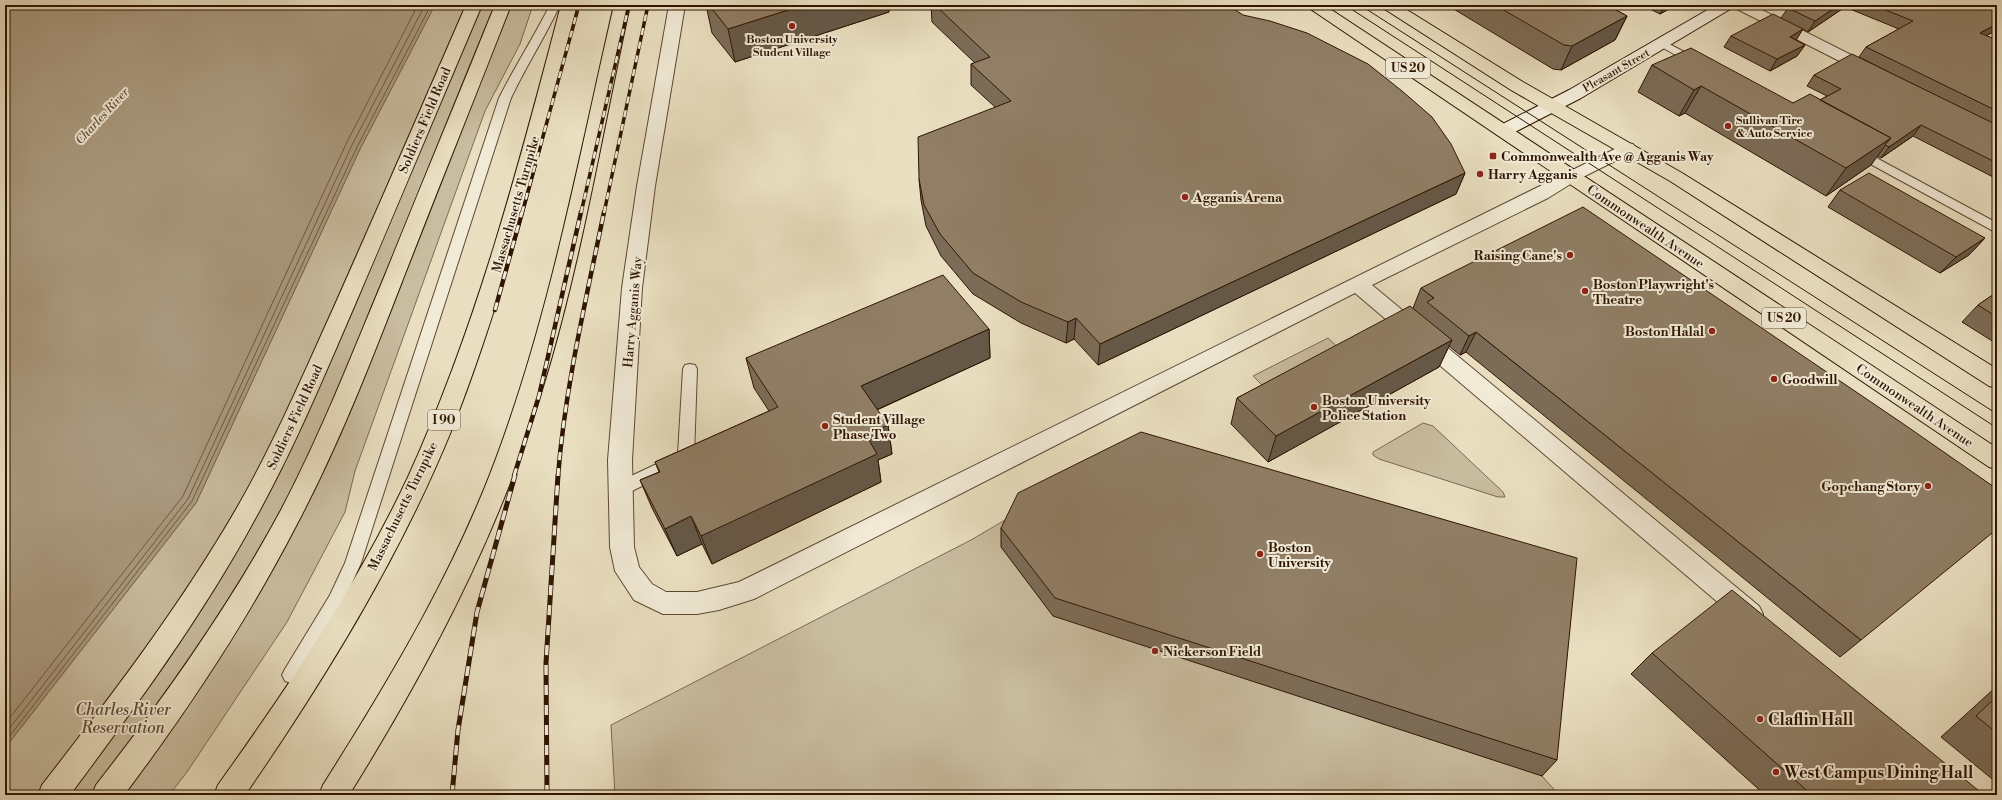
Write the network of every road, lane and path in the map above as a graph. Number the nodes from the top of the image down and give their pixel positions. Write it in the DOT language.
graph roads {
  1 [pos="474,5"];
  2 [pos="503,5"];
  3 [pos="555,5"];
  4 [pos="569,5"];
  5 [pos="622,5"];
  6 [pos="677,5"];
  7 [pos="1314,5"];
  8 [pos="1388,5"];
  9 [pos="1727,5"];
  10 [pos="1740,5"];
  11 [pos="1662,43"];
  12 [pos="1704,67"];
  13 [pos="1884,78"];
  14 [pos="1552,106"];
  15 [pos="1503,131"];
  16 [pos="1844,144"];
  17 [pos="1627,148"];
  18 [pos="1571,176"];
  19 [pos="1997,229"];
  20 [pos="1357,284"];
  21 [pos="690,369"];
  22 [pos="1997,380"];
  23 [pos="1997,460"];
  24 [pos="620,489"];
  25 [pos="1768,629"];
  26 [pos="291,675"];
  27 [pos="52,795"];
  28 [pos="106,795"];
  29 [pos="228,795"];
  30 [pos="333,795"];
  1 -- 27 [label="main road, Soldiers Field Road"];
  2 -- 28 [label="main road"];
  3 -- 26 [label="lane"];
  4 -- 29 [label="main road, Massachusetts Turnpike / I 90"];
  5 -- 30 [label="main road"];
  6 -- 24 [label="street, Harry Agganis Way"];
  7 -- 15 [label="main road, Commonwealth Avenue / US 20"];
  8 -- 14 [label="main road"];
  9 -- 11 [label="street, Pleasant Street"];
  10 -- 13 [label="street"];
  11 -- 12 [label="lane"];
  11 -- 14 [label="street, Pleasant Street"];
  14 -- 15 [label="street, Pleasant Street"];
  14 -- 17 [label="main road"];
  15 -- 18 [label="main road, Commonwealth Avenue / US 20"];
  16 -- 19 [label="lane"];
  17 -- 18 [label="street"];
  17 -- 22 [label="main road"];
  18 -- 20 [label="street"];
  18 -- 23 [label="main road, Commonwealth Avenue / US 20"];
  20 -- 24 [label="street, Harry Agganis Way"];
  20 -- 25 [label="street"];
  21 -- 24 [label="lane"];
}
